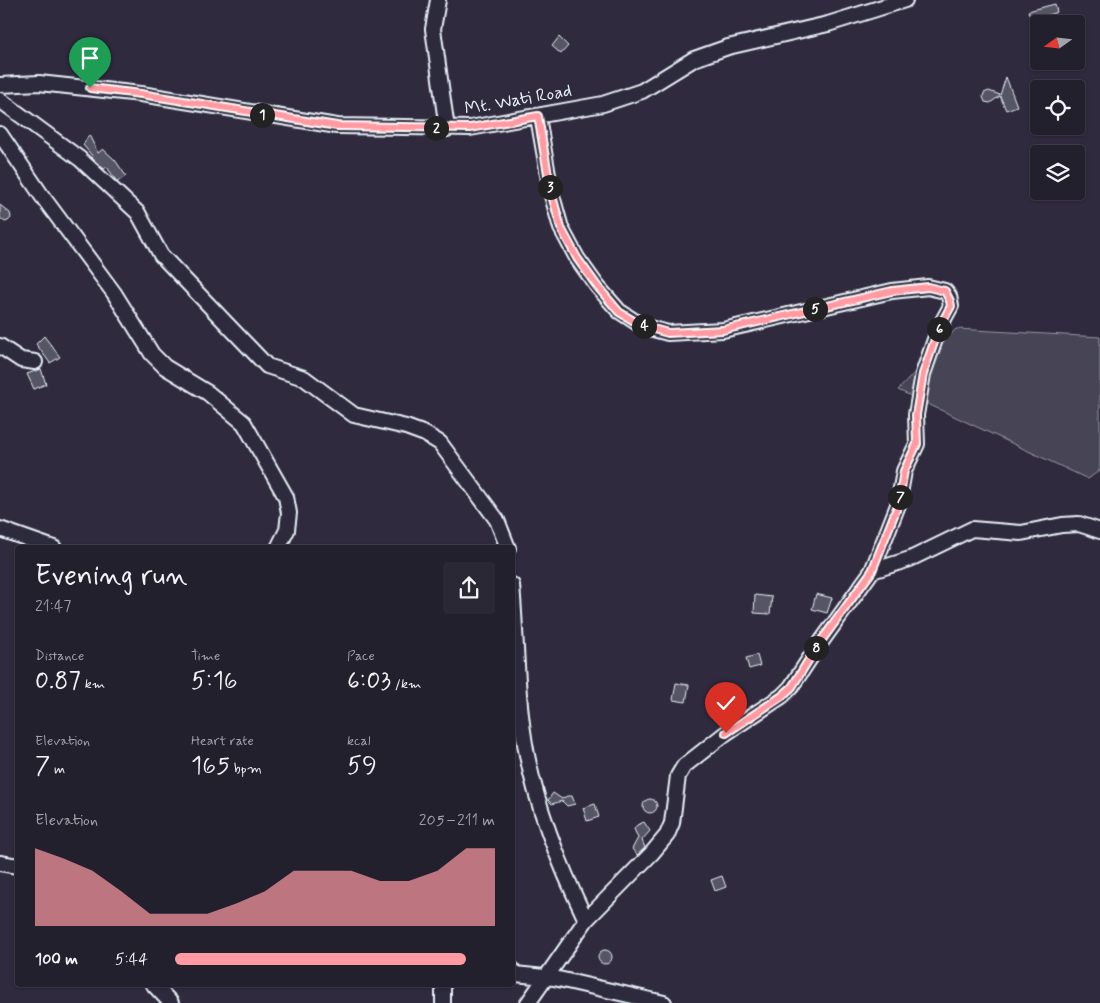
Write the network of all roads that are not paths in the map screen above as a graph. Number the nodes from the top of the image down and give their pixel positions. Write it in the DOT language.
graph roads {
  1 [pos="438,0"];
  2 [pos="905,0"];
  3 [pos="0,85"];
  4 [pos="0,100"];
  5 [pos="538,116"];
  6 [pos="447,129"];
  7 [pos="0,134"];
  8 [pos="0,346"];
  9 [pos="35,362"];
  10 [pos="0,530"];
  11 [pos="1100,530"];
  12 [pos="45,545"];
  13 [pos="280,545"];
  14 [pos="507,545"];
  15 [pos="872,571"];
  16 [pos="515,626"];
  17 [pos="0,863"];
  18 [pos="15,866"];
  19 [pos="586,920"];
  20 [pos="515,974"];
  21 [pos="546,979"];
  22 [pos="156,987"];
  23 [pos="443,987"];
  24 [pos="171,1003"];
  25 [pos="443,1003"];
  26 [pos="528,1003"];
  27 [pos="664,1003"];
  1 -- 6 [label="street"];
  2 -- 5 [label="street, Mt. Wati Road"];
  3 -- 6 [label="street, Mt. Wati Road"];
  4 -- 14 [label="street"];
  5 -- 6 [label="street, Mt. Wati Road"];
  5 -- 15 [label="street"];
  7 -- 13 [label="street"];
  8 -- 9 [label="street"];
  10 -- 12 [label="street"];
  11 -- 15 [label="street"];
  15 -- 19 [label="street"];
  16 -- 19 [label="street"];
  17 -- 18 [label="street"];
  19 -- 21 [label="street"];
  20 -- 21 [label="street"];
  21 -- 26 [label="street"];
  21 -- 27 [label="street"];
  22 -- 24 [label="street"];
  23 -- 25 [label="street"];
}
